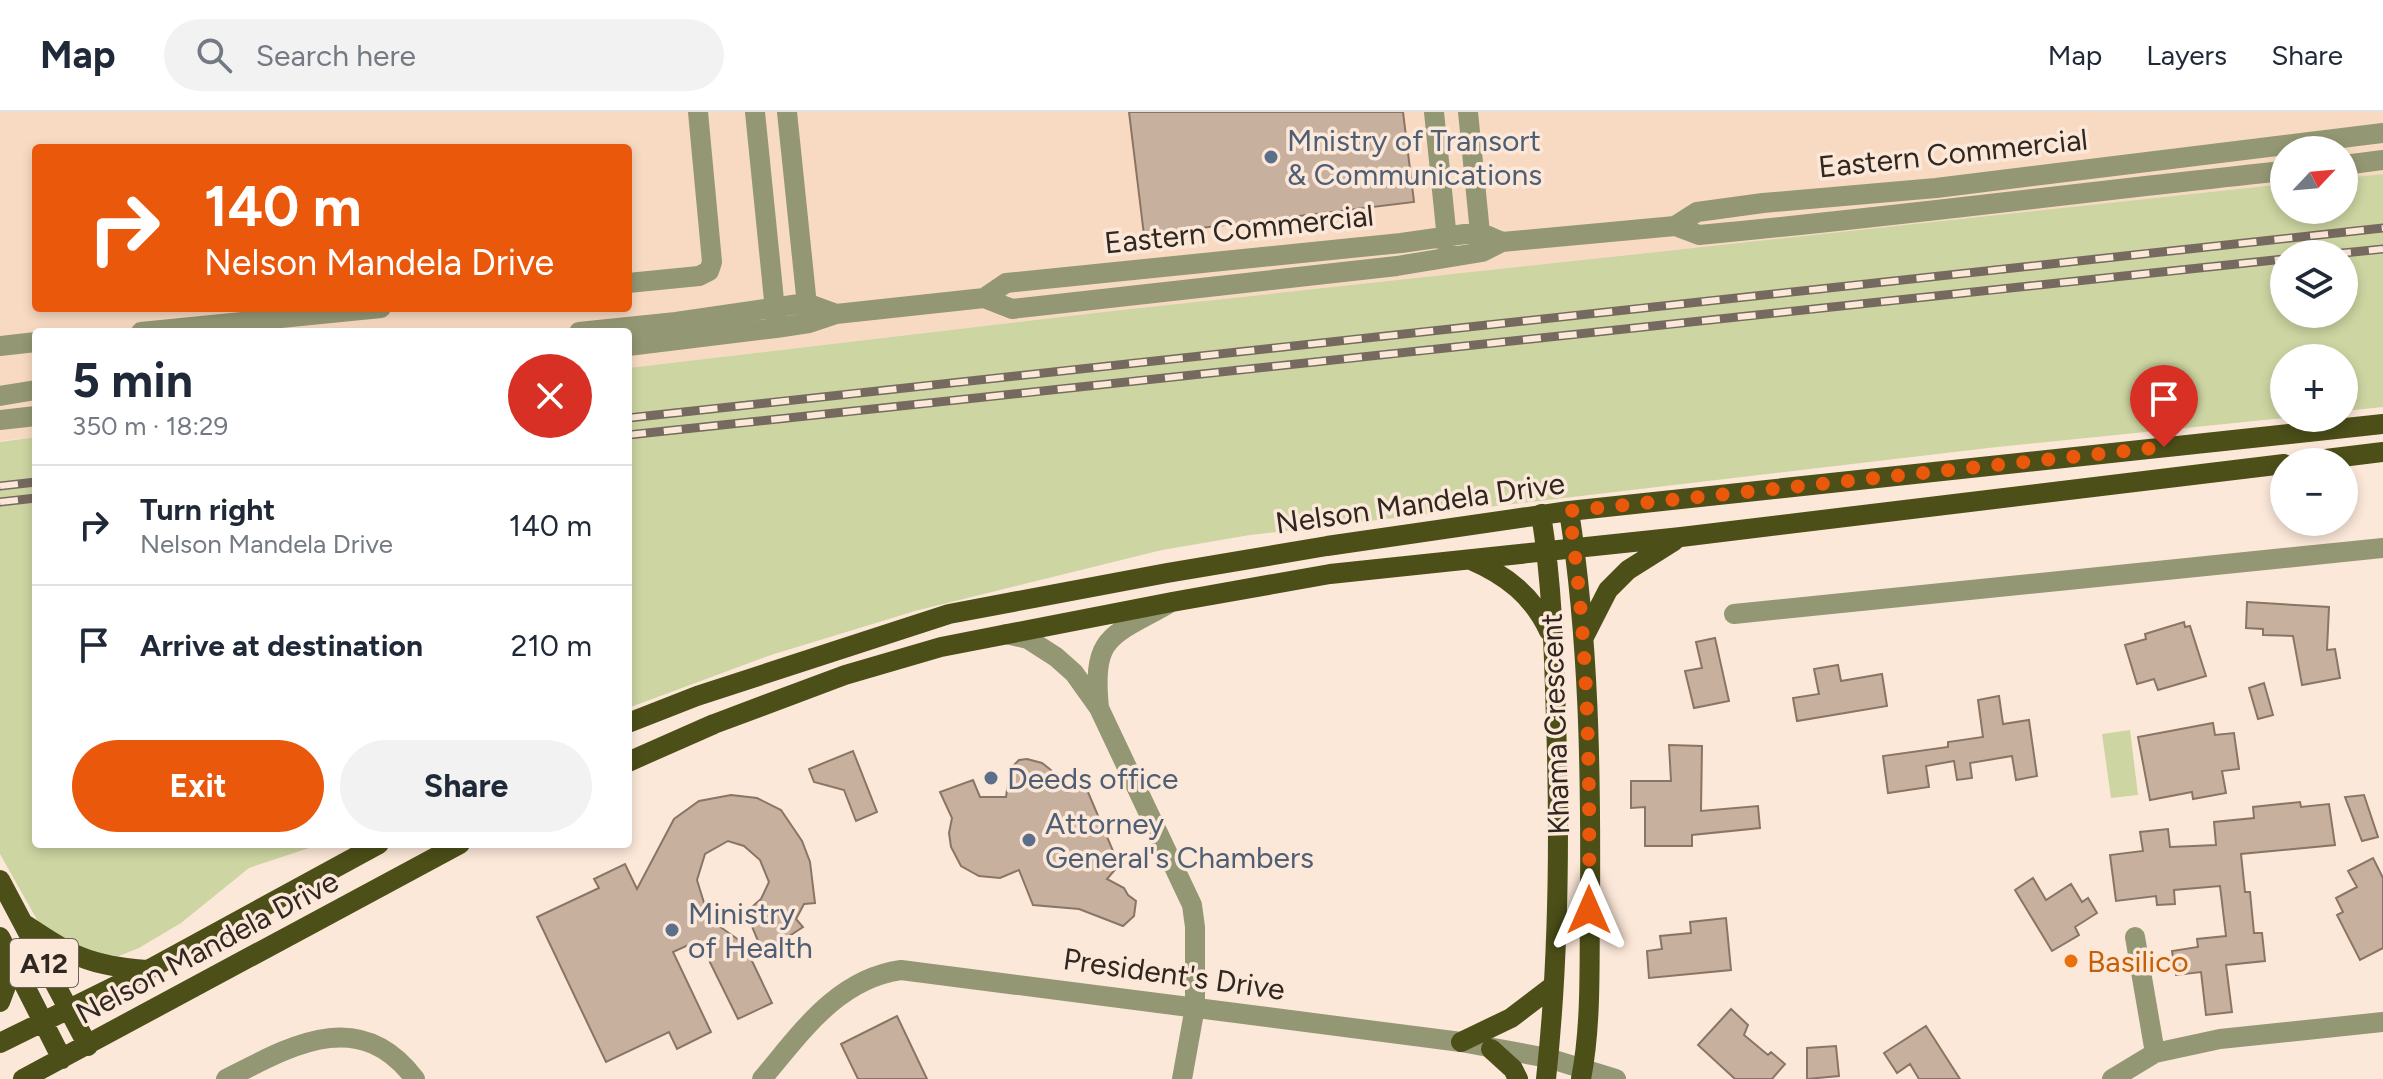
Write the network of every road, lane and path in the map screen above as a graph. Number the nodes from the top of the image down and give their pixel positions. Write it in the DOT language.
graph roads {
  1 [pos="698,112"];
  2 [pos="755,112"];
  3 [pos="787,112"];
  4 [pos="1434,112"];
  5 [pos="1468,112"];
  6 [pos="2383,133"];
  7 [pos="2383,160"];
  8 [pos="2358,163"];
  9 [pos="2270,172"];
  10 [pos="1675,226"];
  11 [pos="1447,236"];
  12 [pos="1481,242"];
  13 [pos="1448,257"];
  14 [pos="632,283"];
  15 [pos="984,298"];
  16 [pos="341,312"];
  17 [pos="808,313"];
  18 [pos="775,318"];
  19 [pos="181,328"];
  20 [pos="632,328"];
  21 [pos="32,342"];
  22 [pos="632,345"];
  23 [pos="0,346"];
  24 [pos="32,391"];
  25 [pos="0,396"];
  26 [pos="32,416"];
  27 [pos="0,420"];
  28 [pos="2383,424"];
  29 [pos="2383,452"];
  30 [pos="2358,455"];
  31 [pos="2270,466"];
  32 [pos="1569,511"];
  33 [pos="1541,514"];
  34 [pos="1681,537"];
  35 [pos="1575,548"];
  36 [pos="2383,548"];
  37 [pos="1547,551"];
  38 [pos="1470,560"];
  39 [pos="1172,602"];
  40 [pos="1734,614"];
  41 [pos="1005,634"];
  42 [pos="1584,637"];
  43 [pos="1553,642"];
  44 [pos="1099,708"];
  45 [pos="632,721"];
  46 [pos="632,760"];
  47 [pos="372,848"];
  48 [pos="453,848"];
  49 [pos="0,880"];
  50 [pos="22,922"];
  51 [pos="2135,937"];
  52 [pos="2,940"];
  53 [pos="148,970"];
  54 [pos="1553,986"];
  55 [pos="0,1002"];
  56 [pos="1195,1007"];
  57 [pos="68,1009"];
  58 [pos="2383,1022"];
  59 [pos="44,1023"];
  60 [pos="1461,1042"];
  61 [pos="0,1043"];
  62 [pos="88,1046"];
  63 [pos="1491,1049"];
  64 [pos="2155,1053"];
  65 [pos="1548,1058"];
  66 [pos="62,1059"];
  67 [pos="1582,1073"];
  68 [pos="23,1079"];
  69 [pos="226,1079"];
  70 [pos="415,1079"];
  71 [pos="762,1079"];
  72 [pos="1182,1079"];
  73 [pos="1518,1079"];
  74 [pos="1546,1079"];
  75 [pos="1616,1079"];
  76 [pos="2112,1079"];
  1 -- 14 [label="street"];
  2 -- 18 [label="street"];
  3 -- 17 [label="street"];
  4 -- 11 [label="street"];
  5 -- 12 [label="street"];
  6 -- 10 [label="street, Eastern Commercial"];
  7 -- 8 [label="street"];
  9 -- 10 [label="street, Eastern Commercial"];
  10 -- 12 [label="street, Eastern Commercial"];
  11 -- 12 [label="street, Eastern Commercial"];
  11 -- 13 [label="street"];
  11 -- 15 [label="street, Eastern Commercial"];
  12 -- 13 [label="street, Eastern Commercial"];
  13 -- 15 [label="street, Eastern Commercial"];
  15 -- 17 [label="street, Eastern Commercial"];
  16 -- 19 [label="street"];
  17 -- 18 [label="street, Eastern Commercial"];
  18 -- 20 [label="street"];
  18 -- 22 [label="street, Eastern Commercial"];
  21 -- 23 [label="street"];
  24 -- 25 [label="street"];
  26 -- 27 [label="street"];
  28 -- 32 [label="main road, Nelson Mandela Drive"];
  29 -- 30 [label="main road"];
  31 -- 34 [label="main road, Nelson Mandela Drive"];
  32 -- 33 [label="main road, Nelson Mandela Drive"];
  32 -- 35 [label="main road, Khama Crescent"];
  33 -- 37 [label="main road, Khama Crescent"];
  33 -- 45 [label="main road, Nelson Mandela Drive"];
  34 -- 35 [label="main road, Nelson Mandela Drive"];
  34 -- 42 [label="main road"];
  35 -- 37 [label="main road, Nelson Mandela Drive"];
  35 -- 42 [label="main road, Khama Crescent"];
  36 -- 40 [label="street"];
  37 -- 38 [label="main road, Nelson Mandela Drive"];
  37 -- 43 [label="main road, Khama Crescent"];
  38 -- 39 [label="main road, Nelson Mandela Drive"];
  38 -- 43 [label="main road"];
  39 -- 41 [label="main road, Nelson Mandela Drive"];
  39 -- 44 [label="street"];
  41 -- 44 [label="street"];
  41 -- 46 [label="main road, Nelson Mandela Drive"];
  42 -- 67 [label="main road, Khama Crescent"];
  43 -- 54 [label="main road, Khama Crescent"];
  44 -- 56 [label="street"];
  47 -- 53 [label="main road, Nelson Mandela Drive"];
  48 -- 62 [label="main road, Nelson Mandela Drive"];
  49 -- 50 [label="main road, A12"];
  50 -- 53 [label="main road"];
  50 -- 57 [label="main road, A12"];
  51 -- 64 [label="street"];
  52 -- 55 [label="main road"];
  52 -- 59 [label="main road, A12"];
  53 -- 57 [label="main road, Nelson Mandela Drive"];
  54 -- 60 [label="main road"];
  54 -- 65 [label="main road, Khama Crescent"];
  56 -- 60 [label="street, President's Drive"];
  56 -- 71 [label="street, President's Drive"];
  56 -- 72 [label="street"];
  57 -- 59 [label="main road, Nelson Mandela Drive"];
  57 -- 62 [label="main road, A12"];
  58 -- 64 [label="street"];
  59 -- 61 [label="main road, Nelson Mandela Drive"];
  59 -- 66 [label="main road, A12"];
  60 -- 63 [label="street, President's Drive"];
  62 -- 66 [label="main road, Nelson Mandela Drive"];
  63 -- 65 [label="street, President's Drive"];
  63 -- 73 [label="main road"];
  64 -- 76 [label="street"];
  65 -- 67 [label="street, President's Drive"];
  65 -- 74 [label="main road, Khama Crescent"];
  66 -- 68 [label="main road, Nelson Mandela Drive"];
  67 -- 75 [label="street, President's Drive"];
  69 -- 70 [label="street"];
}
